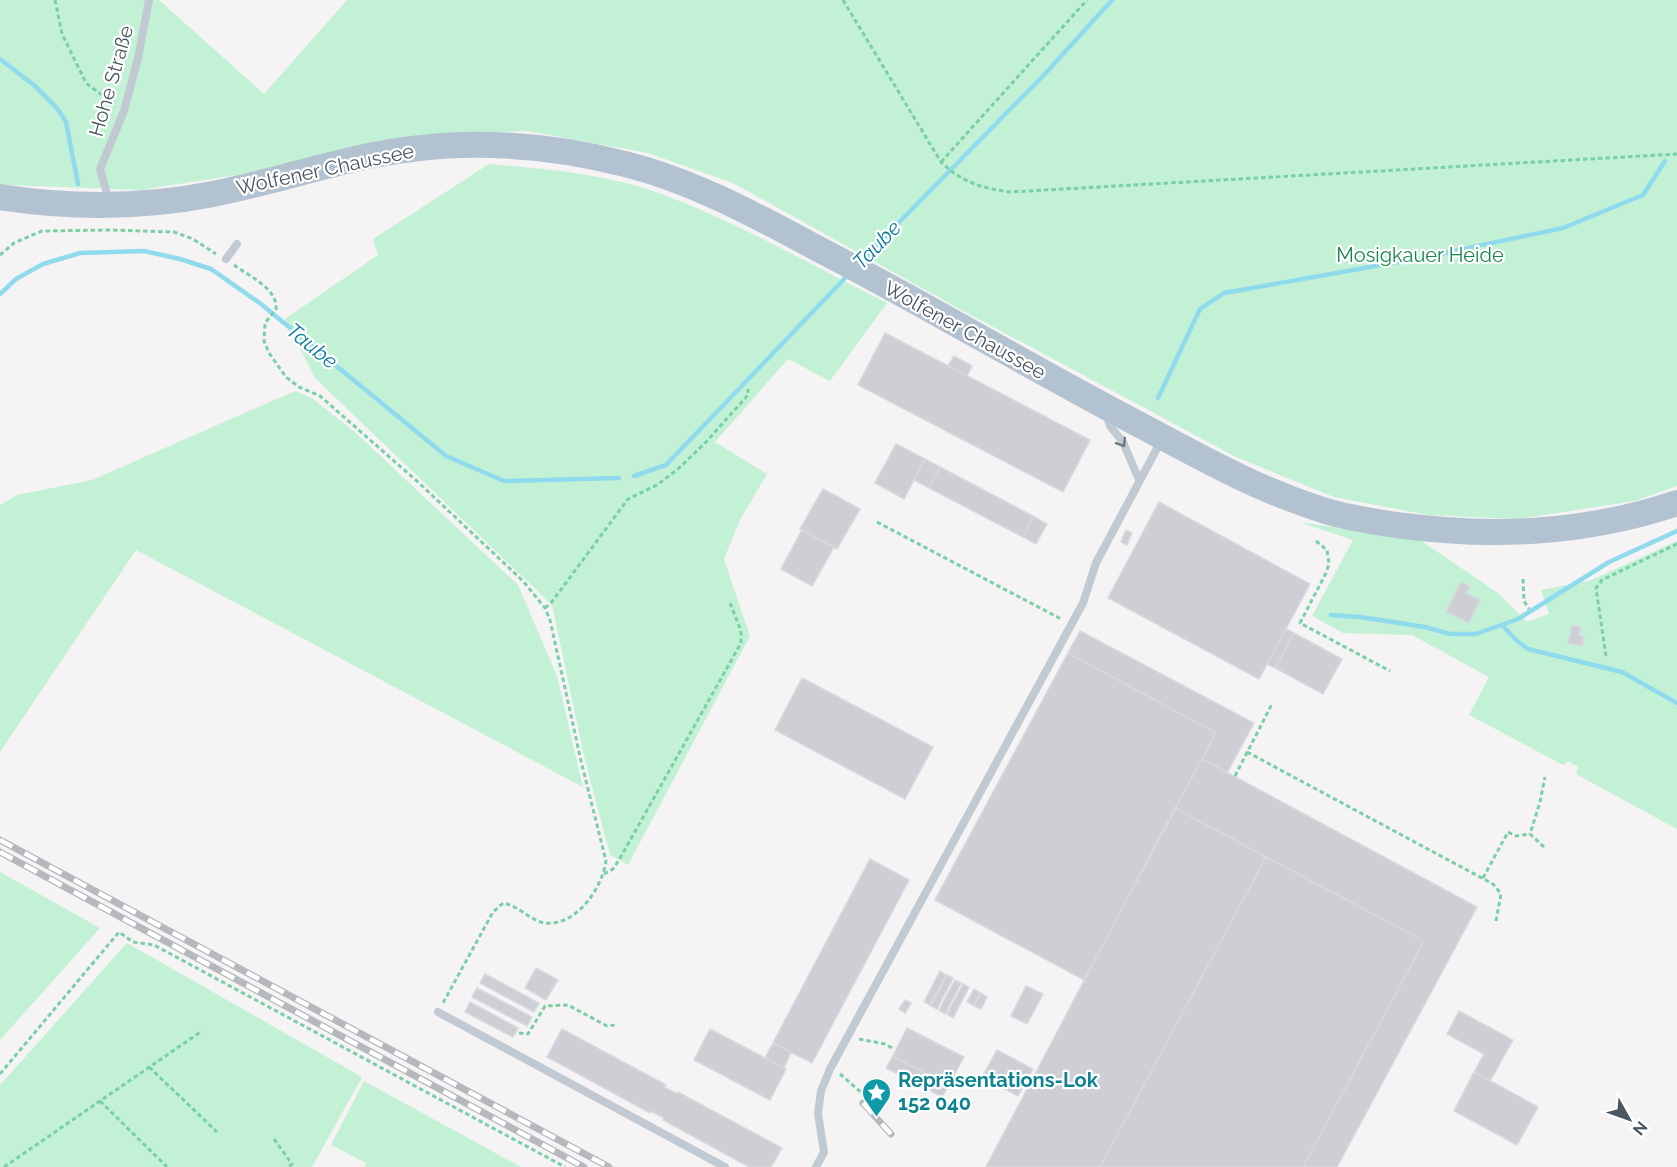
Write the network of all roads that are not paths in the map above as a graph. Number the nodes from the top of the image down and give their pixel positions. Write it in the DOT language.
graph roads {
  1 [pos="149,0"];
  2 [pos="0,197"];
  3 [pos="110,206"];
  4 [pos="237,244"];
  5 [pos="226,259"];
  6 [pos="1104,406"];
  7 [pos="1163,437"];
  8 [pos="1139,480"];
  9 [pos="1677,503"];
  10 [pos="438,1012"];
  11 [pos="725,1167"];
  12 [pos="816,1167"];
  1 -- 3 [label="lane, Hohe Straße"];
  2 -- 3 [label="main road, Wolfener Chaussee"];
  3 -- 6 [label="main road, Wolfener Chaussee"];
  4 -- 5 [label="lane"];
  6 -- 7 [label="main road, Wolfener Chaussee"];
  6 -- 8 [label="lane, one-way"];
  7 -- 8 [label="lane"];
  7 -- 9 [label="main road, Wolfener Chaussee"];
  8 -- 12 [label="lane"];
  10 -- 11 [label="lane"];
}
